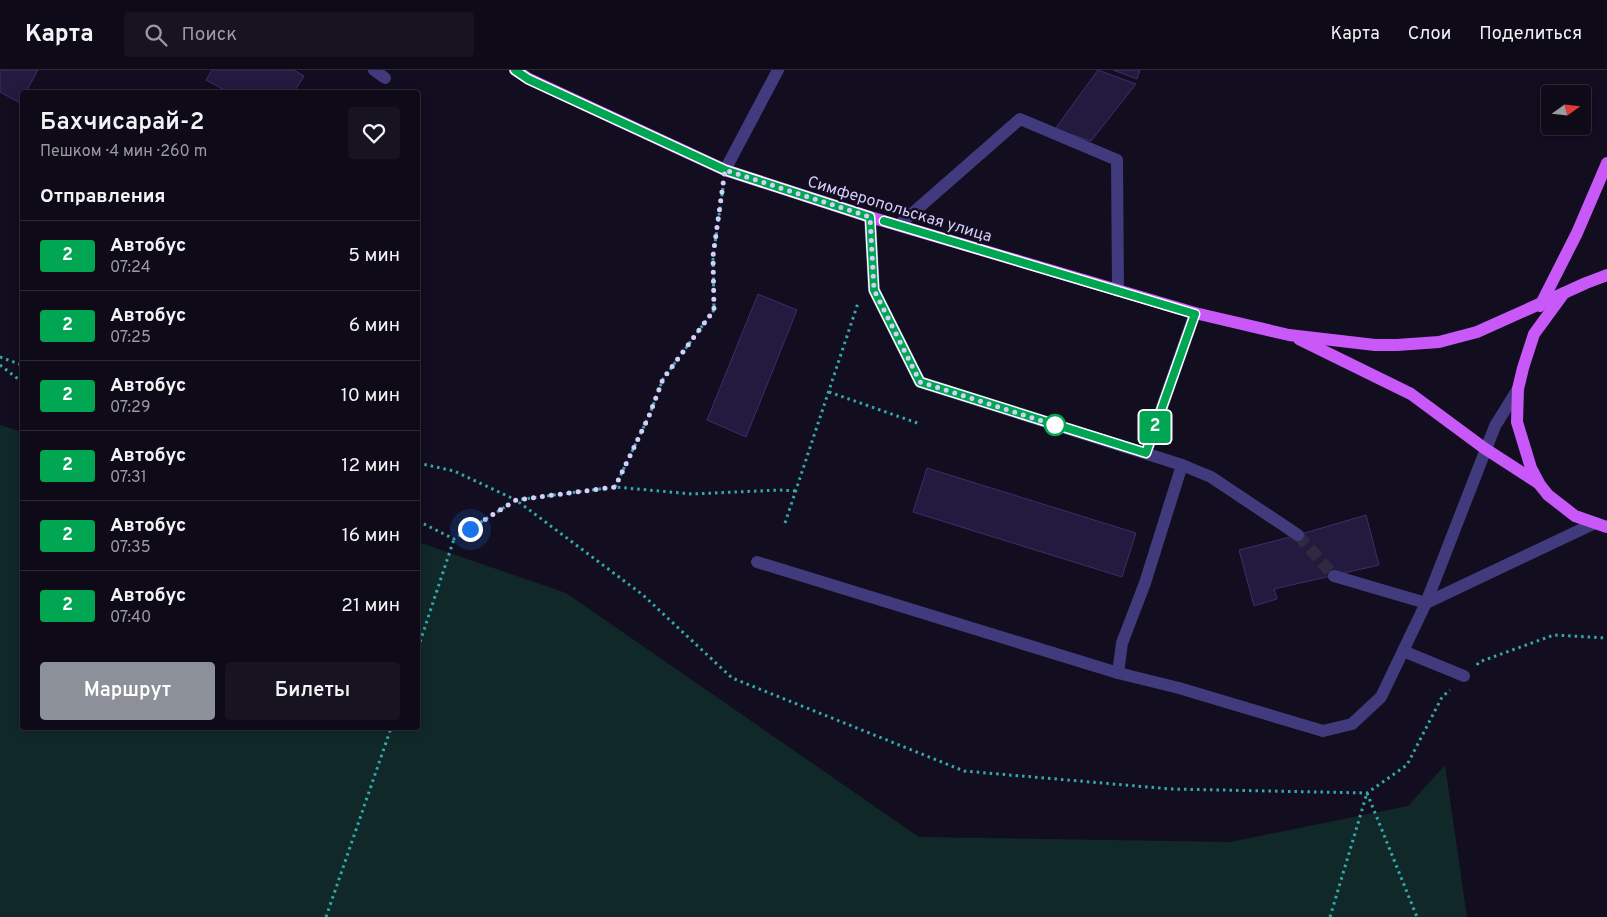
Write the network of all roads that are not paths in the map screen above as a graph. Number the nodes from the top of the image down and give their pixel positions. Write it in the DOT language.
graph roads {
  1 [pos="374,70"];
  2 [pos="515,70"];
  3 [pos="778,70"];
  4 [pos="385,78"];
  5 [pos="1607,164"];
  6 [pos="725,170"];
  7 [pos="870,217"];
  8 [pos="899,225"];
  9 [pos="1607,275"];
  10 [pos="1118,291"];
  11 [pos="1564,293"];
  12 [pos="1540,304"];
  13 [pos="1195,314"];
  14 [pos="1534,334"];
  15 [pos="1290,335"];
  16 [pos="1518,389"];
  17 [pos="1484,448"];
  18 [pos="1146,453"];
  19 [pos="1182,465"];
  20 [pos="1540,485"];
  21 [pos="1601,525"];
  22 [pos="1298,535"];
  23 [pos="757,562"];
  24 [pos="1334,576"];
  25 [pos="1426,603"];
  26 [pos="1403,651"];
  27 [pos="1118,673"];
  28 [pos="1464,676"];
  1 -- 4 [label="lane"];
  2 -- 6 [label="main road, Симферопольская улица"];
  3 -- 6 [label="lane"];
  5 -- 12 [label="main road"];
  6 -- 7 [label="main road, Симферопольская улица"];
  7 -- 8 [label="main road, Симферопольская улица"];
  7 -- 18 [label="lane"];
  8 -- 10 [label="main road, Симферопольская улица"];
  8 -- 10 [label="lane"];
  9 -- 11 [label="main road, Симферопольская улица"];
  10 -- 13 [label="main road, Симферопольская улица"];
  11 -- 12 [label="main road, Симферопольская улица"];
  11 -- 14 [label="main road"];
  12 -- 14 [label="main road"];
  12 -- 15 [label="main road, Симферопольская улица"];
  13 -- 15 [label="main road, Симферопольская улица"];
  13 -- 18 [label="lane"];
  14 -- 16 [label="main road"];
  15 -- 17 [label="main road, Симферопольская улица"];
  16 -- 17 [label="lane"];
  16 -- 20 [label="main road"];
  17 -- 20 [label="main road, Симферопольская улица"];
  17 -- 25 [label="lane"];
  18 -- 19 [label="lane"];
  19 -- 22 [label="lane"];
  19 -- 27 [label="lane"];
  20 -- 21 [label="main road"];
  21 -- 25 [label="lane"];
  23 -- 27 [label="lane"];
  24 -- 25 [label="lane"];
  25 -- 26 [label="lane"];
  26 -- 27 [label="lane"];
  26 -- 28 [label="lane"];
}
